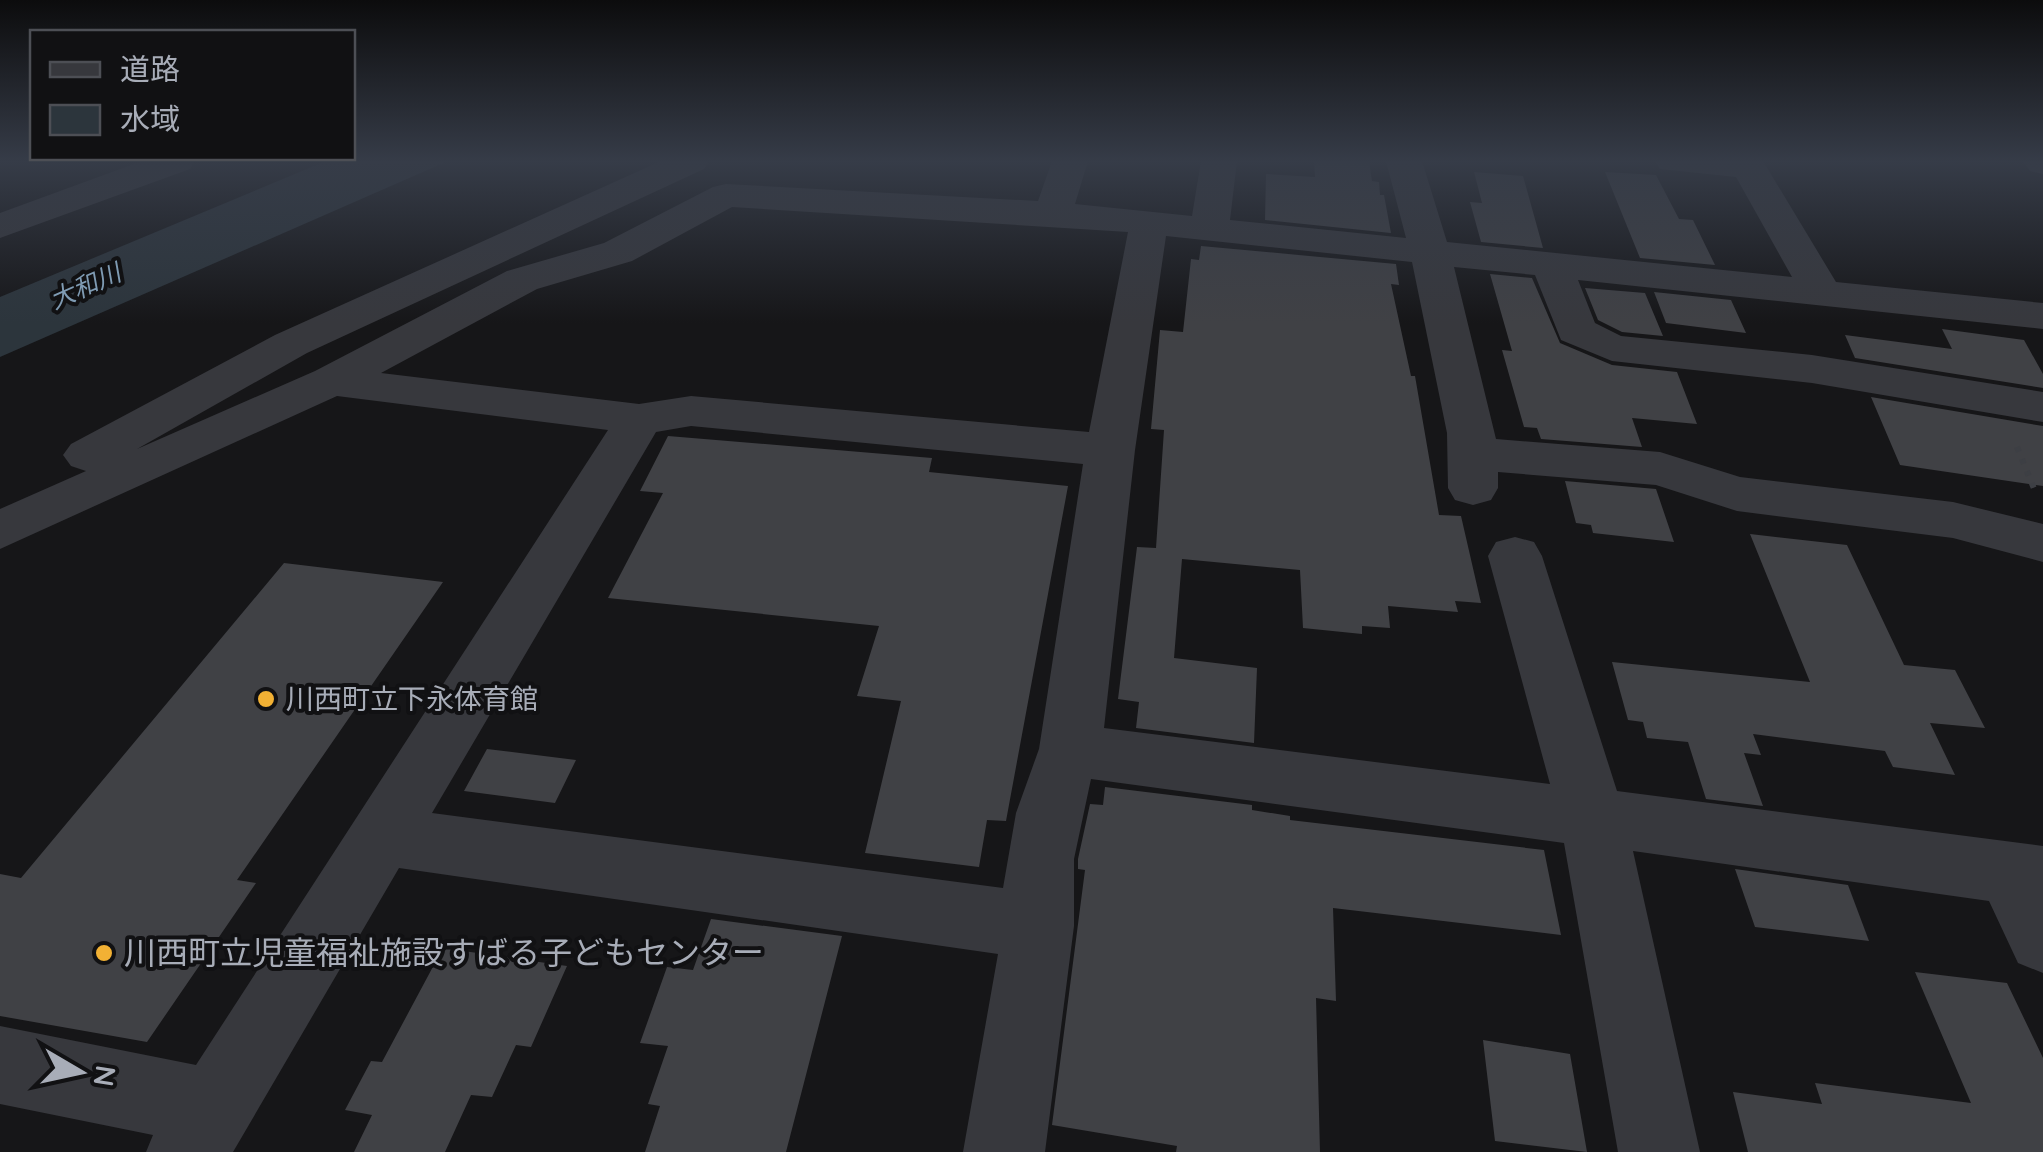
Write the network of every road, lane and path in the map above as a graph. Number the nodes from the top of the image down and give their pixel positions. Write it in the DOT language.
graph roads {
  1 [pos="31,215"];
  2 [pos="574,215"];
  3 [pos="689,215"];
  4 [pos="1072,215"];
  5 [pos="1212,215"];
  6 [pos="1419,215"];
  7 [pos="1776,215"];
  8 [pos="1150,222"];
  9 [pos="0,226"];
  10 [pos="1210,228"];
  11 [pos="1430,252"];
  12 [pos="1552,267"];
  13 [pos="1822,294"];
  14 [pos="2043,316"];
  15 [pos="331,381"];
  16 [pos="1998,399"];
  17 [pos="2043,407"];
  18 [pos="638,419"];
  19 [pos="1110,450"];
  20 [pos="2036,492"];
  21 [pos="0,507"];
  22 [pos="0,530"];
  23 [pos="2043,542"];
  24 [pos="1515,556"];
  25 [pos="1070,749"];
  26 [pos="1593,818"];
  27 [pos="382,836"];
  28 [pos="2027,876"];
  29 [pos="1038,926"];
  30 [pos="2043,939"];
  31 [pos="0,1065"];
  32 [pos="201,1130"];
  33 [pos="1004,1152"];
  34 [pos="1659,1152"];
  1 -- 9 [label="street"];
  2 -- 21 [label="street"];
  3 -- 15 [label="street"];
  4 -- 8 [label="street"];
  5 -- 10 [label="street"];
  6 -- 11 [label="street"];
  7 -- 13 [label="street"];
  8 -- 10 [label="street"];
  8 -- 19 [label="street"];
  10 -- 11 [label="street"];
  11 -- 12 [label="street"];
  11 -- 23 [label="street"];
  12 -- 13 [label="street"];
  12 -- 16 [label="street"];
  13 -- 14 [label="street"];
  15 -- 18 [label="street"];
  15 -- 22 [label="street"];
  16 -- 17 [label="street"];
  16 -- 20 [label="path"];
  18 -- 19 [label="street"];
  18 -- 27 [label="street"];
  19 -- 25 [label="street"];
  24 -- 26 [label="street"];
  25 -- 26 [label="street"];
  25 -- 29 [label="street"];
  26 -- 28 [label="street"];
  26 -- 34 [label="street"];
  27 -- 29 [label="street"];
  27 -- 32 [label="street"];
  28 -- 30 [label="street"];
  29 -- 33 [label="street"];
  31 -- 32 [label="street"];
}
